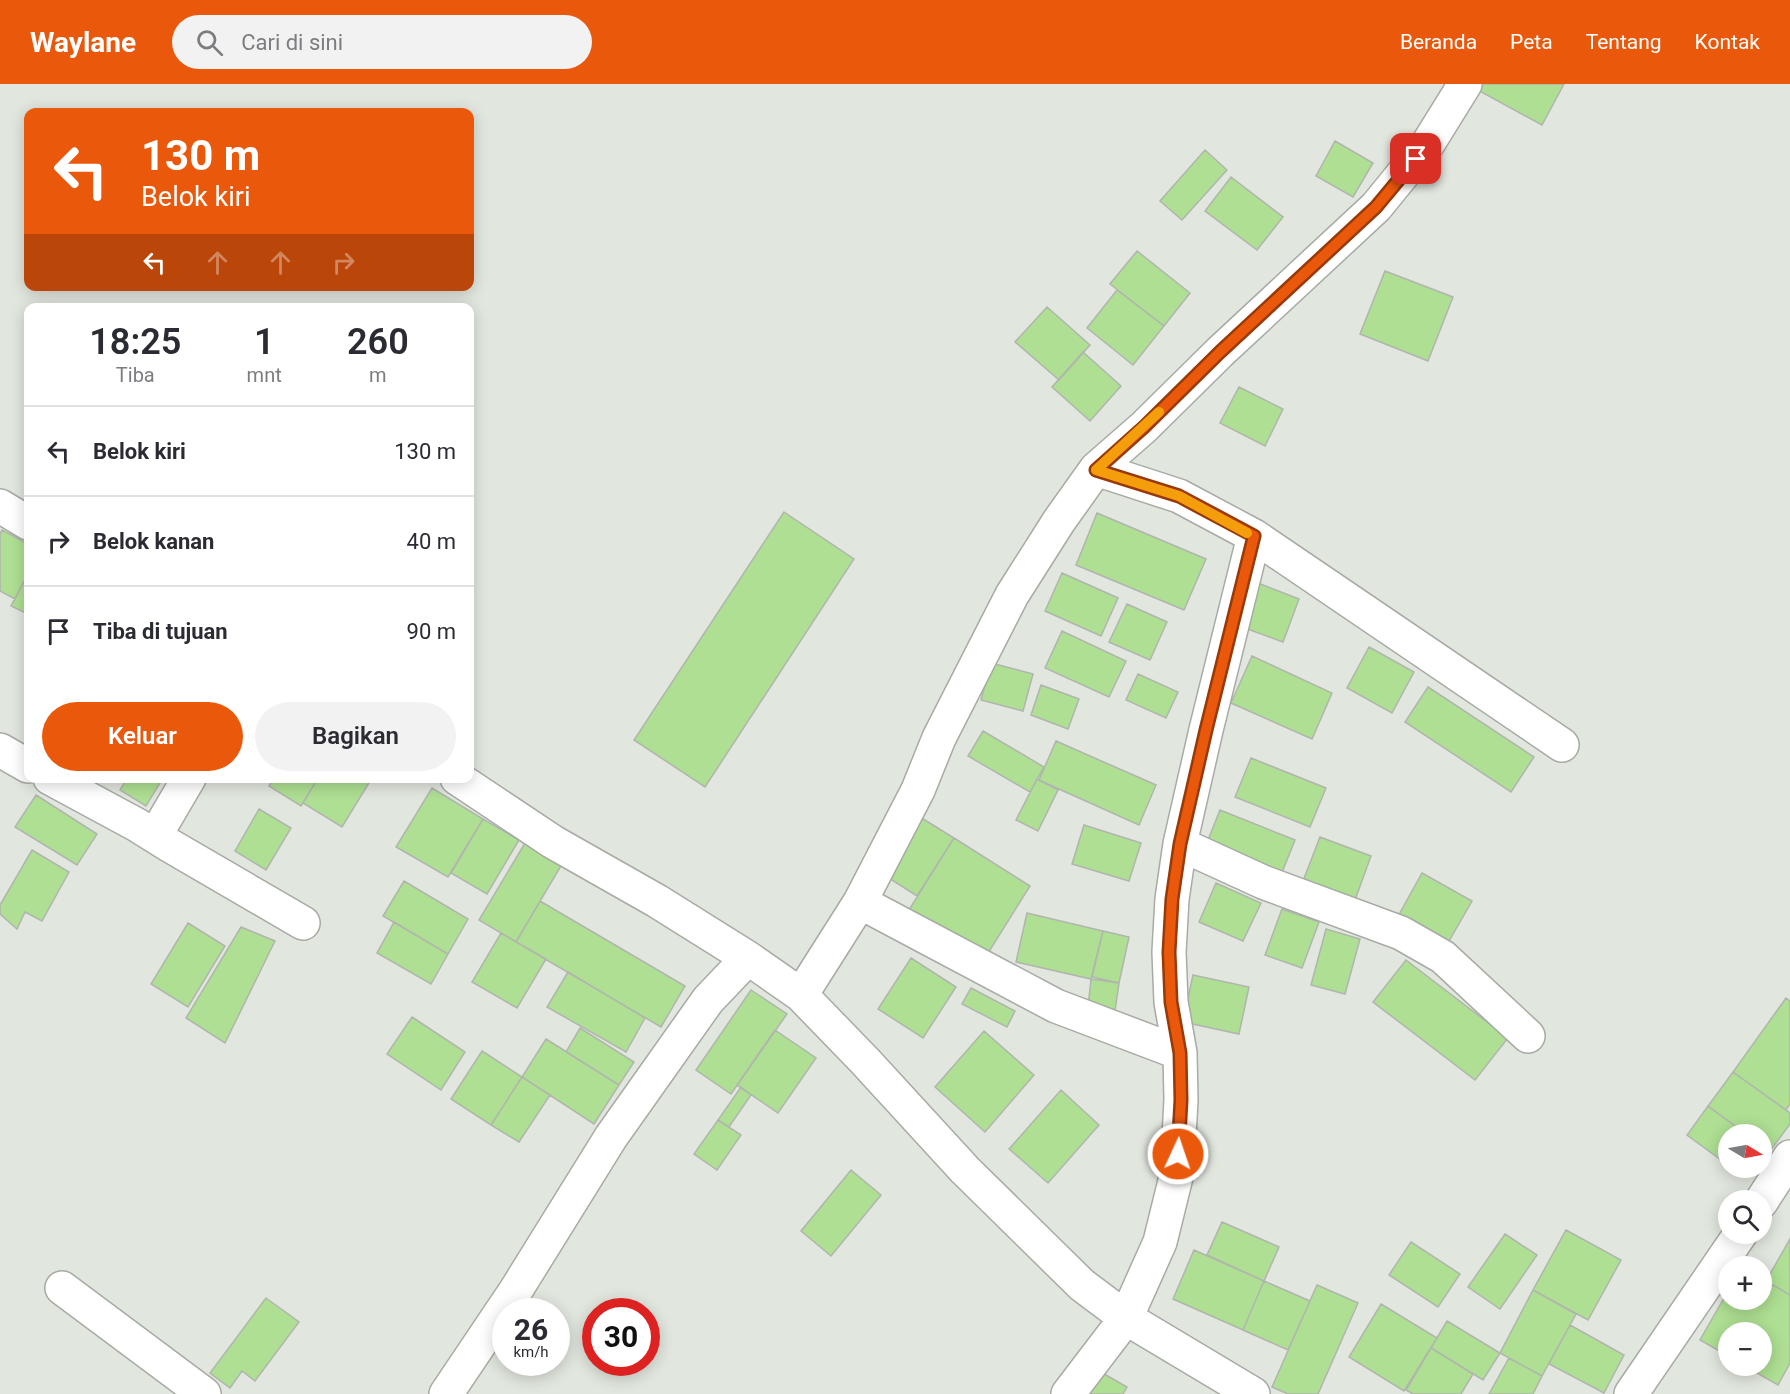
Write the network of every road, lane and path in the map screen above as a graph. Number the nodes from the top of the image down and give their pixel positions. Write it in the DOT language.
graph roads {
  1 [pos="1465,84"];
  2 [pos="1096,470"];
  3 [pos="0,506"];
  4 [pos="24,521"];
  5 [pos="1254,536"];
  6 [pos="1562,745"];
  7 [pos="0,750"];
  8 [pos="24,764"];
  9 [pos="59,783"];
  10 [pos="186,783"];
  11 [pos="464,783"];
  12 [pos="155,836"];
  13 [pos="1180,844"];
  14 [pos="860,902"];
  15 [pos="303,923"];
  16 [pos="748,958"];
  17 [pos="801,995"];
  18 [pos="1528,1036"];
  19 [pos="1180,1053"];
  20 [pos="1790,1157"];
  21 [pos="1769,1190"];
  22 [pos="1733,1244"];
  23 [pos="62,1288"];
  24 [pos="1126,1318"];
  25 [pos="204,1394"];
  26 [pos="446,1394"];
  27 [pos="1068,1394"];
  28 [pos="1253,1394"];
  29 [pos="1631,1394"];
  1 -- 2 [label="street"];
  2 -- 5 [label="street"];
  2 -- 14 [label="street"];
  3 -- 4 [label="street"];
  5 -- 6 [label="street"];
  5 -- 13 [label="street"];
  7 -- 8 [label="street"];
  9 -- 12 [label="street"];
  10 -- 12 [label="street"];
  11 -- 16 [label="street"];
  12 -- 15 [label="street"];
  13 -- 18 [label="street"];
  13 -- 19 [label="street"];
  14 -- 17 [label="street"];
  14 -- 19 [label="street"];
  16 -- 17 [label="street"];
  16 -- 26 [label="street"];
  17 -- 24 [label="street"];
  19 -- 24 [label="street"];
  20 -- 21 [label="street"];
  22 -- 29 [label="street"];
  23 -- 25 [label="street"];
  24 -- 27 [label="street"];
  24 -- 28 [label="street"];
}
